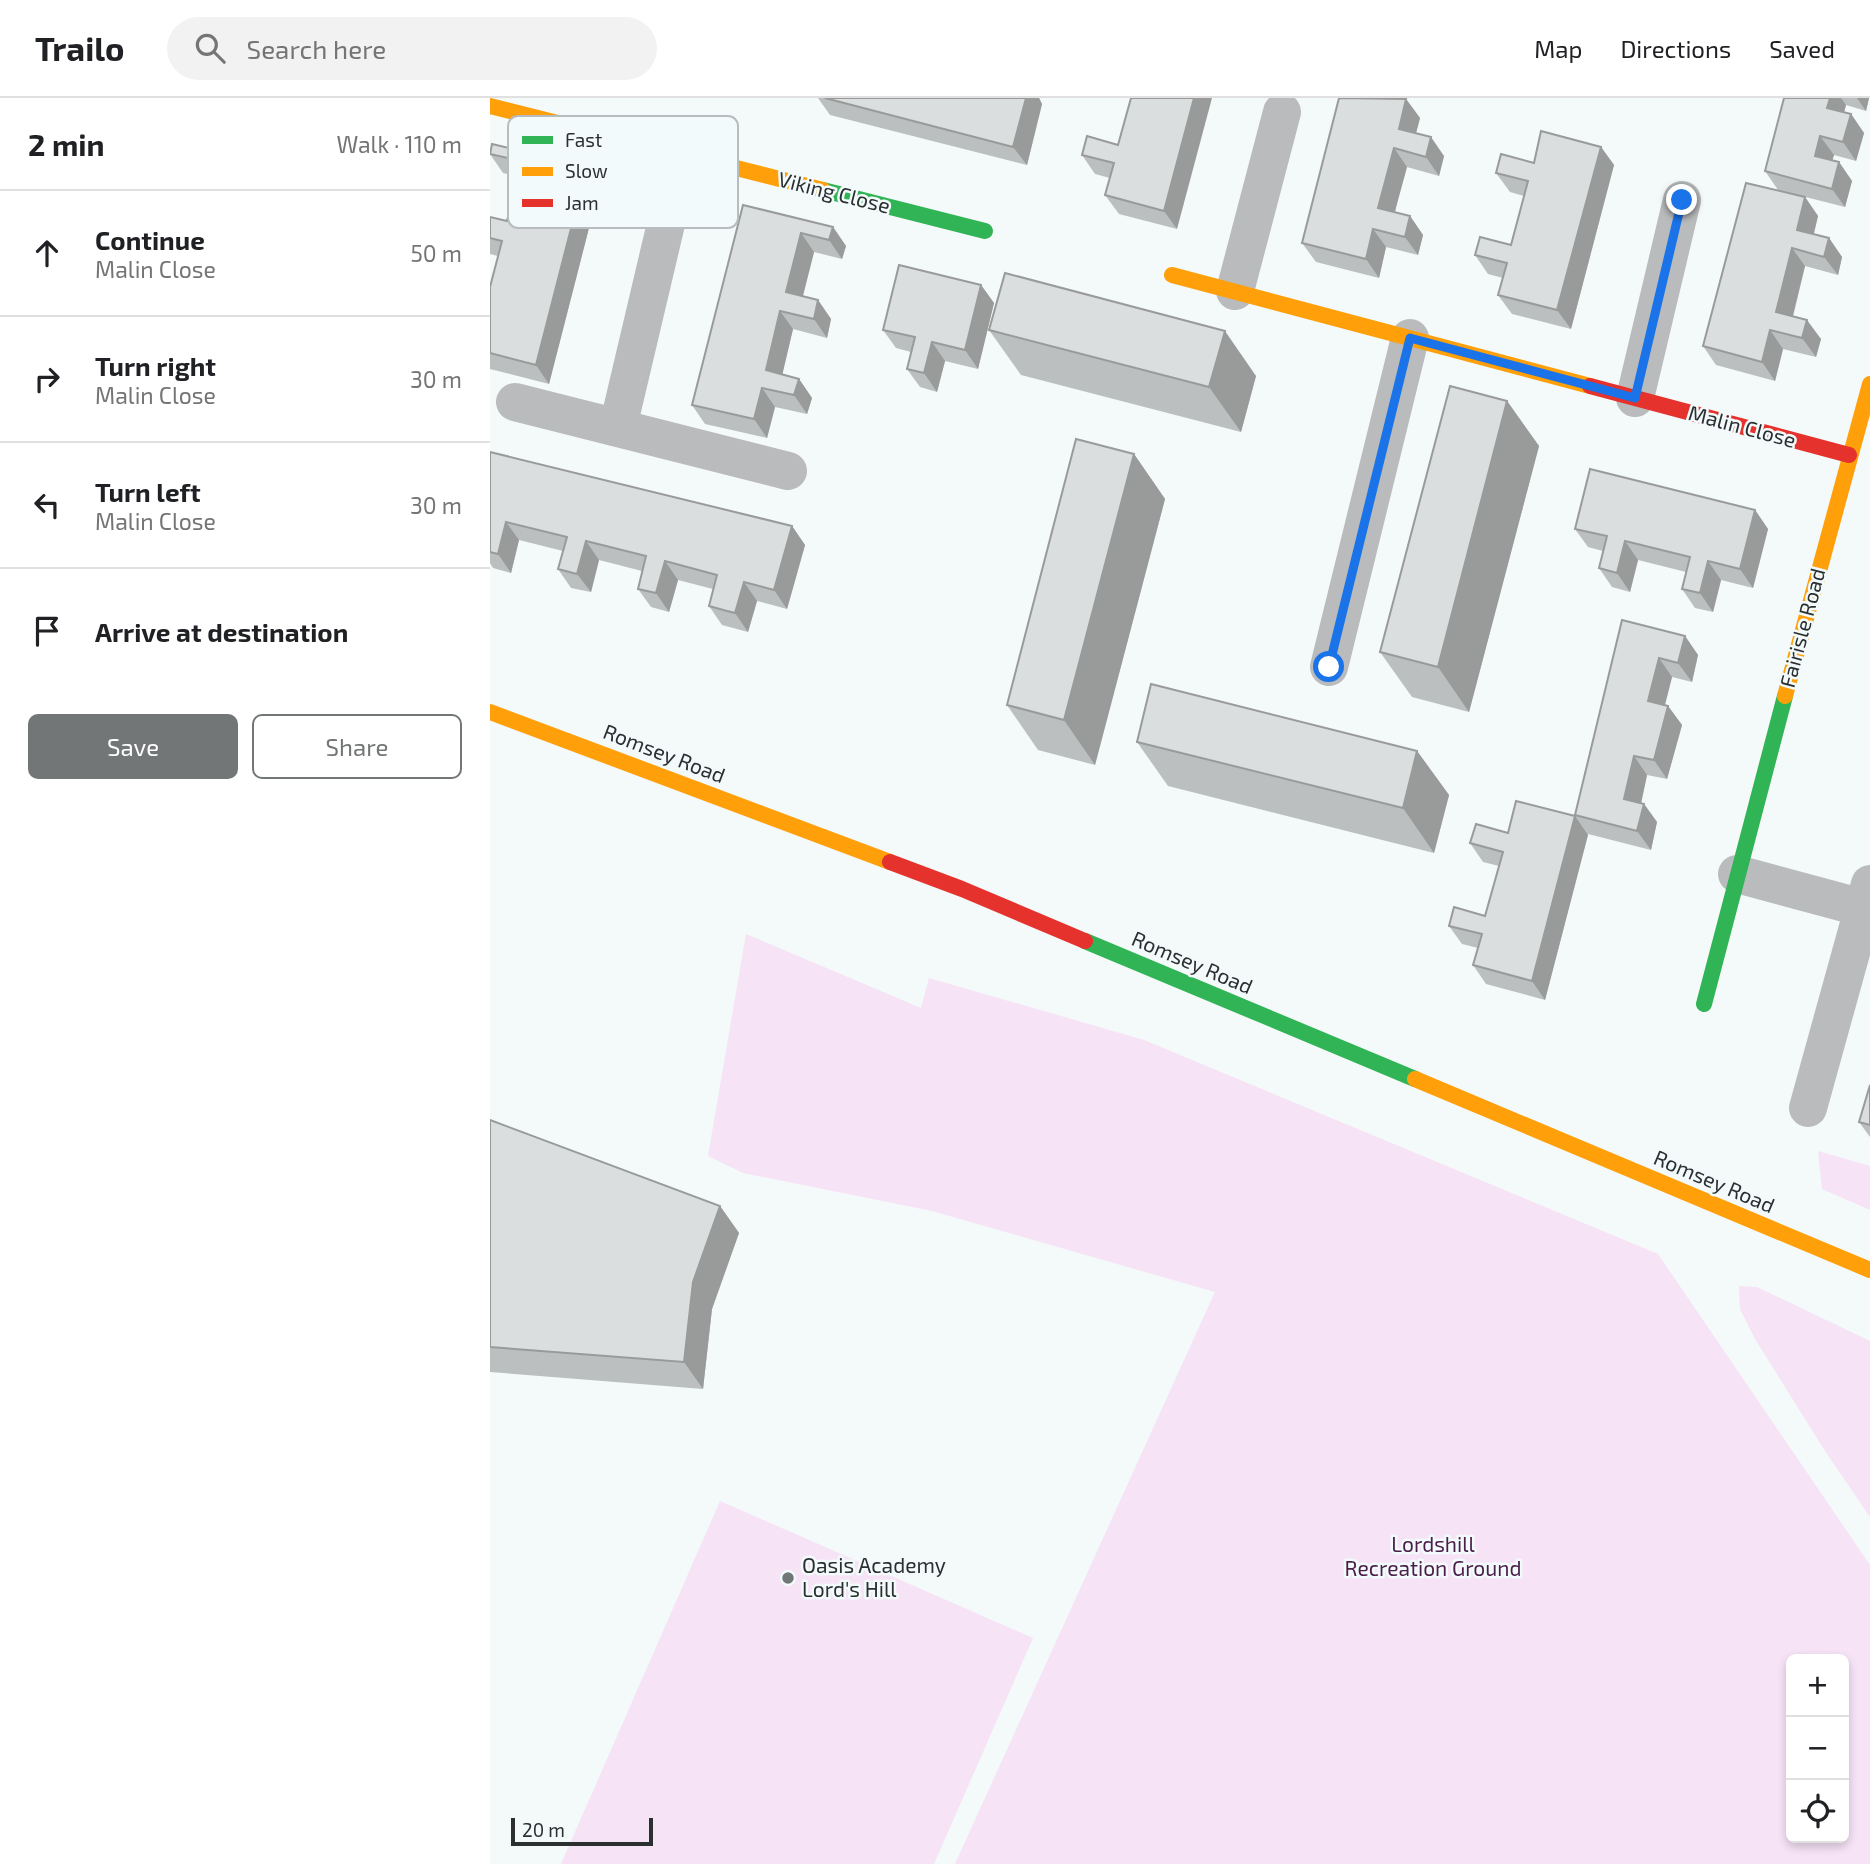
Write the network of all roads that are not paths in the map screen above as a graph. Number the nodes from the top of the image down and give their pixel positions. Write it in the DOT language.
graph roads {
  1 [pos="492,98"];
  2 [pos="490,106"];
  3 [pos="1282,112"];
  4 [pos="528,116"];
  5 [pos="738,170"];
  6 [pos="1682,200"];
  7 [pos="665,228"];
  8 [pos="985,231"];
  9 [pos="1172,275"];
  10 [pos="1236,290"];
  11 [pos="1410,338"];
  12 [pos="1870,384"];
  13 [pos="1635,398"];
  14 [pos="514,402"];
  15 [pos="618,427"];
  16 [pos="1849,455"];
  17 [pos="788,471"];
  18 [pos="1329,667"];
  19 [pos="490,712"];
  20 [pos="1737,874"];
  21 [pos="1867,896"];
  22 [pos="1704,1004"];
  23 [pos="1808,1108"];
  24 [pos="1870,1270"];
  1 -- 2 [label="street, Viking Close"];
  2 -- 4 [label="street, Viking Close"];
  3 -- 10 [label="street"];
  5 -- 8 [label="street, Viking Close"];
  6 -- 13 [label="street"];
  7 -- 15 [label="street"];
  9 -- 10 [label="street, Malin Close"];
  10 -- 11 [label="street, Malin Close"];
  11 -- 13 [label="street, Malin Close"];
  11 -- 18 [label="street"];
  12 -- 16 [label="street, Fairisle Road"];
  13 -- 16 [label="street, Malin Close"];
  14 -- 15 [label="street"];
  15 -- 17 [label="street"];
  16 -- 20 [label="street, Fairisle Road"];
  19 -- 24 [label="street, Romsey Road"];
  20 -- 21 [label="street"];
  20 -- 22 [label="street, Fairisle Road"];
  21 -- 23 [label="street"];
}
